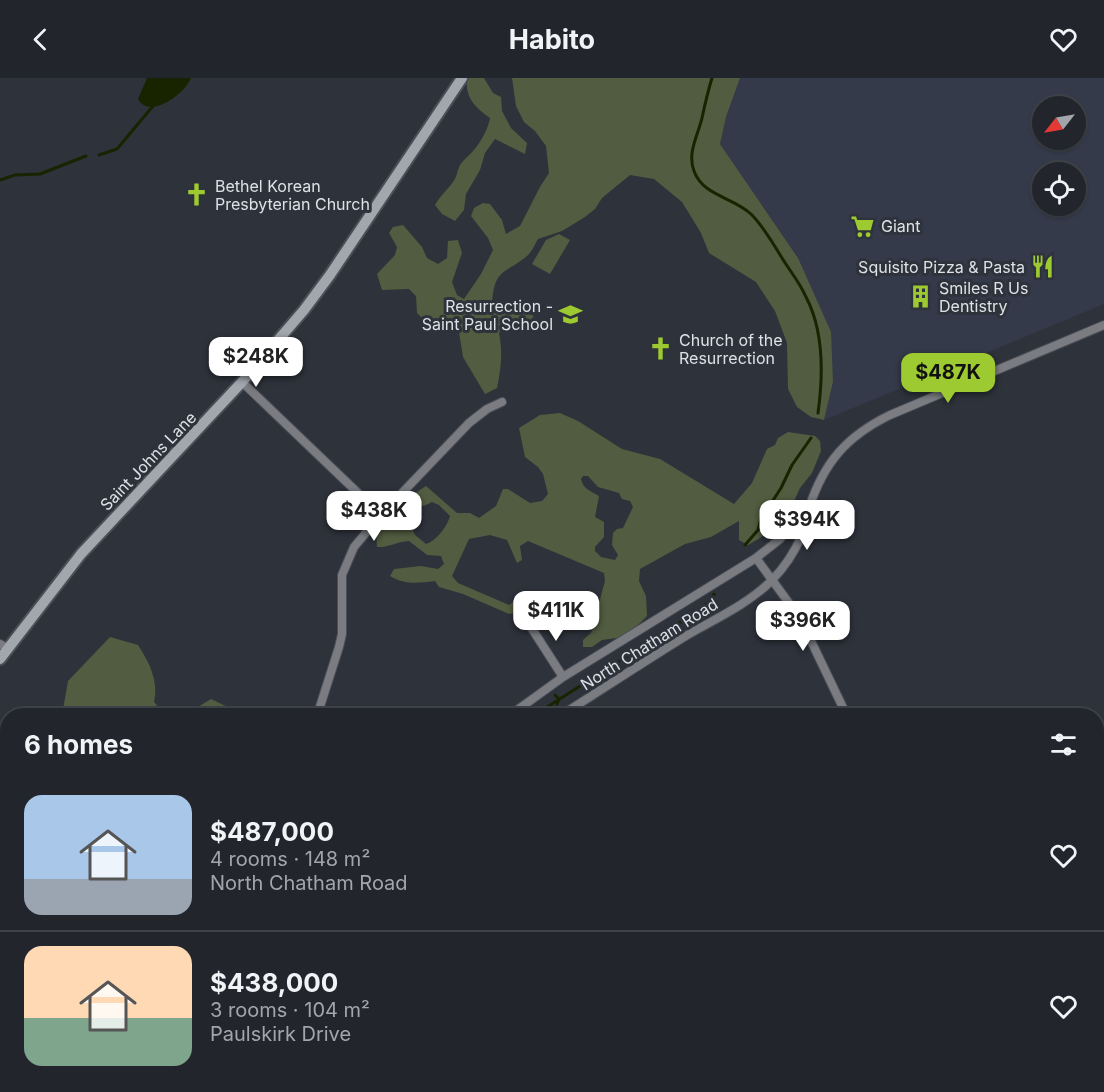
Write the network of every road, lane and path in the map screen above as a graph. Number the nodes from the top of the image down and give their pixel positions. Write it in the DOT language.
graph roads {
  1 [pos="462,78"];
  2 [pos="1104,325"];
  3 [pos="242,382"];
  4 [pos="502,402"];
  5 [pos="809,507"];
  6 [pos="381,515"];
  7 [pos="756,558"];
  8 [pos="772,580"];
  9 [pos="527,621"];
  10 [pos="4,647"];
  11 [pos="0,659"];
  12 [pos="563,677"];
  13 [pos="319,708"];
  14 [pos="520,708"];
  15 [pos="572,708"];
  16 [pos="843,708"];
  1 -- 3 [label="street, Saint Johns Lane"];
  2 -- 5 [label="street, North Chatham Road"];
  3 -- 6 [label="street"];
  3 -- 10 [label="street, Saint Johns Lane"];
  4 -- 6 [label="street"];
  5 -- 7 [label="street, North Chatham Road"];
  5 -- 8 [label="street, North Chatham Road"];
  6 -- 13 [label="street"];
  7 -- 8 [label="street"];
  7 -- 12 [label="street, North Chatham Road"];
  8 -- 15 [label="street, North Chatham Road"];
  8 -- 16 [label="street"];
  9 -- 12 [label="street"];
  10 -- 11 [label="street, Saint Johns Lane"];
  12 -- 14 [label="street, North Chatham Road"];
}
